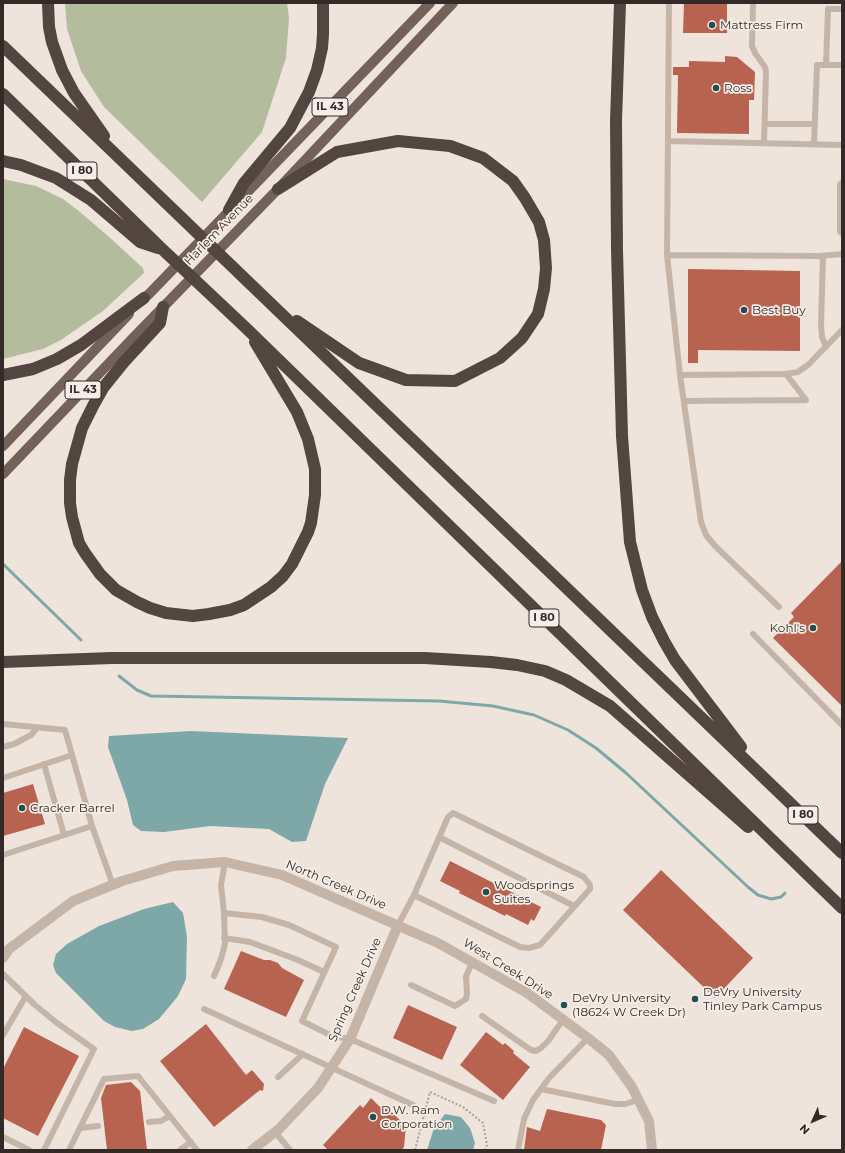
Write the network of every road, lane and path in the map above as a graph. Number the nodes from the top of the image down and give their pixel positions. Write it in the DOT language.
graph roads {
  1 [pos="48,3"];
  2 [pos="323,3"];
  3 [pos="430,3"];
  4 [pos="453,3"];
  5 [pos="620,3"];
  6 [pos="669,3"];
  7 [pos="753,3"];
  8 [pos="842,9"];
  9 [pos="3,46"];
  10 [pos="826,65"];
  11 [pos="842,65"];
  12 [pos="3,94"];
  13 [pos="764,124"];
  14 [pos="815,124"];
  15 [pos="668,141"];
  16 [pos="764,143"];
  17 [pos="814,144"];
  18 [pos="842,144"];
  19 [pos="119,158"];
  20 [pos="3,161"];
  21 [pos="842,185"];
  22 [pos="278,189"];
  23 [pos="229,210"];
  24 [pos="842,231"];
  25 [pos="161,248"];
  26 [pos="842,254"];
  27 [pos="667,255"];
  28 [pos="823,256"];
  29 [pos="147,296"];
  30 [pos="267,300"];
  31 [pos="163,307"];
  32 [pos="246,328"];
  33 [pos="842,330"];
  34 [pos="826,347"];
  35 [pos="786,374"];
  36 [pos="3,375"];
  37 [pos="680,375"];
  38 [pos="684,401"];
  39 [pos="3,446"];
  40 [pos="3,474"];
  41 [pos="779,608"];
  42 [pos="753,634"];
  43 [pos="3,662"];
  44 [pos="3,724"];
  45 [pos="842,725"];
  46 [pos="37,728"];
  47 [pos="3,747"];
  48 [pos="72,755"];
  49 [pos="44,764"];
  50 [pos="3,778"];
  51 [pos="764,778"];
  52 [pos="92,826"];
  53 [pos="64,835"];
  54 [pos="439,837"];
  55 [pos="842,853"];
  56 [pos="3,854"];
  57 [pos="225,862"];
  58 [pos="114,884"];
  59 [pos="414,895"];
  60 [pos="574,906"];
  61 [pos="842,909"];
  62 [pos="224,913"];
  63 [pos="398,925"];
  64 [pos="224,938"];
  65 [pos="6,945"];
  66 [pos="3,958"];
  67 [pos="472,961"];
  68 [pos="324,972"];
  69 [pos="3,974"];
  70 [pos="214,976"];
  71 [pos="411,985"];
  72 [pos="26,996"];
  73 [pos="204,1009"];
  74 [pos="482,1016"];
  75 [pos="563,1020"];
  76 [pos="3,1035"];
  77 [pos="588,1038"];
  78 [pos="350,1039"];
  79 [pos="303,1054"];
  80 [pos="332,1067"];
  81 [pos="278,1077"];
  82 [pos="541,1089"];
  83 [pos="638,1100"];
  84 [pos="494,1101"];
  85 [pos="413,1104"];
  86 [pos="170,1116"];
  87 [pos="149,1122"];
  88 [pos="98,1126"];
  89 [pos="80,1128"];
  90 [pos="275,1132"];
  91 [pos="3,1137"];
  92 [pos="191,1142"];
  93 [pos="29,1150"];
  94 [pos="44,1150"];
  95 [pos="69,1150"];
  96 [pos="180,1150"];
  97 [pos="197,1150"];
  98 [pos="252,1150"];
  99 [pos="290,1150"];
  100 [pos="415,1150"];
  101 [pos="486,1150"];
  102 [pos="518,1150"];
  103 [pos="652,1150"];
  1 -- 19 [label="highway"];
  2 -- 23 [label="highway"];
  3 -- 23 [label="main road, Harlem Avenue / IL 43"];
  4 -- 22 [label="main road, Harlem Avenue / IL 43"];
  5 -- 51 [label="highway"];
  6 -- 15 [label="lane"];
  7 -- 13 [label="lane"];
  8 -- 10 [label="lane"];
  9 -- 19 [label="highway, I 80"];
  10 -- 11 [label="lane"];
  10 -- 14 [label="lane"];
  12 -- 25 [label="highway, I 80"];
  13 -- 14 [label="lane"];
  13 -- 16 [label="lane"];
  14 -- 17 [label="lane"];
  15 -- 16 [label="lane"];
  15 -- 27 [label="lane"];
  16 -- 17 [label="lane"];
  17 -- 18 [label="lane"];
  19 -- 30 [label="highway, I 80"];
  20 -- 25 [label="highway"];
  21 -- 24 [label="street"];
  22 -- 30 [label="highway"];
  22 -- 31 [label="main road, Harlem Avenue / IL 43"];
  23 -- 29 [label="main road, Harlem Avenue / IL 43"];
  25 -- 32 [label="highway, I 80"];
  26 -- 28 [label="lane"];
  27 -- 28 [label="lane"];
  27 -- 37 [label="lane"];
  28 -- 34 [label="lane"];
  29 -- 36 [label="highway"];
  29 -- 39 [label="main road, Harlem Avenue / IL 43"];
  30 -- 51 [label="highway, I 80"];
  31 -- 32 [label="highway"];
  31 -- 40 [label="main road, Harlem Avenue / IL 43"];
  32 -- 61 [label="highway, I 80"];
  33 -- 34 [label="lane"];
  34 -- 35 [label="lane"];
  35 -- 37 [label="lane"];
  35 -- 38 [label="lane"];
  37 -- 38 [label="lane"];
  38 -- 41 [label="lane"];
  42 -- 45 [label="lane"];
  43 -- 61 [label="highway"];
  44 -- 46 [label="lane"];
  46 -- 47 [label="lane"];
  46 -- 48 [label="lane"];
  48 -- 49 [label="lane"];
  48 -- 52 [label="lane"];
  49 -- 50 [label="lane"];
  49 -- 53 [label="lane"];
  51 -- 55 [label="highway, I 80"];
  52 -- 53 [label="lane"];
  52 -- 58 [label="lane"];
  53 -- 56 [label="lane"];
  54 -- 59 [label="lane"];
  54 -- 60 [label="lane"];
  54 -- 60 [label="lane"];
  57 -- 58 [label="street, North Creek Drive"];
  57 -- 62 [label="lane"];
  57 -- 63 [label="street, North Creek Drive"];
  58 -- 65 [label="street, North Creek Drive"];
  59 -- 60 [label="lane"];
  59 -- 63 [label="lane"];
  62 -- 64 [label="lane"];
  62 -- 68 [label="lane"];
  63 -- 67 [label="street, West Creek Drive"];
  63 -- 78 [label="street, Spring Creek Drive"];
  64 -- 68 [label="lane"];
  64 -- 70 [label="lane"];
  65 -- 66 [label="street, North Creek Drive"];
  67 -- 71 [label="lane"];
  67 -- 75 [label="street, West Creek Drive"];
  68 -- 78 [label="lane"];
  69 -- 72 [label="lane"];
  72 -- 76 [label="lane"];
  72 -- 94 [label="lane"];
  73 -- 79 [label="lane"];
  74 -- 75 [label="lane"];
  75 -- 77 [label="street, West Creek Drive"];
  77 -- 82 [label="lane"];
  77 -- 83 [label="street, West Creek Drive"];
  78 -- 80 [label="street, Spring Creek Drive"];
  78 -- 84 [label="lane"];
  79 -- 80 [label="lane"];
  79 -- 81 [label="lane"];
  80 -- 85 [label="lane"];
  80 -- 90 [label="street, Spring Creek Drive"];
  82 -- 83 [label="lane"];
  82 -- 102 [label="lane"];
  83 -- 103 [label="street, West Creek Drive"];
  86 -- 87 [label="lane"];
  86 -- 89 [label="lane"];
  86 -- 92 [label="lane"];
  88 -- 89 [label="lane"];
  89 -- 95 [label="lane"];
  90 -- 98 [label="street, Spring Creek Drive"];
  90 -- 99 [label="lane"];
  91 -- 93 [label="lane"];
  92 -- 96 [label="lane"];
  92 -- 97 [label="lane"];
  100 -- 101 [label="path"];
}
